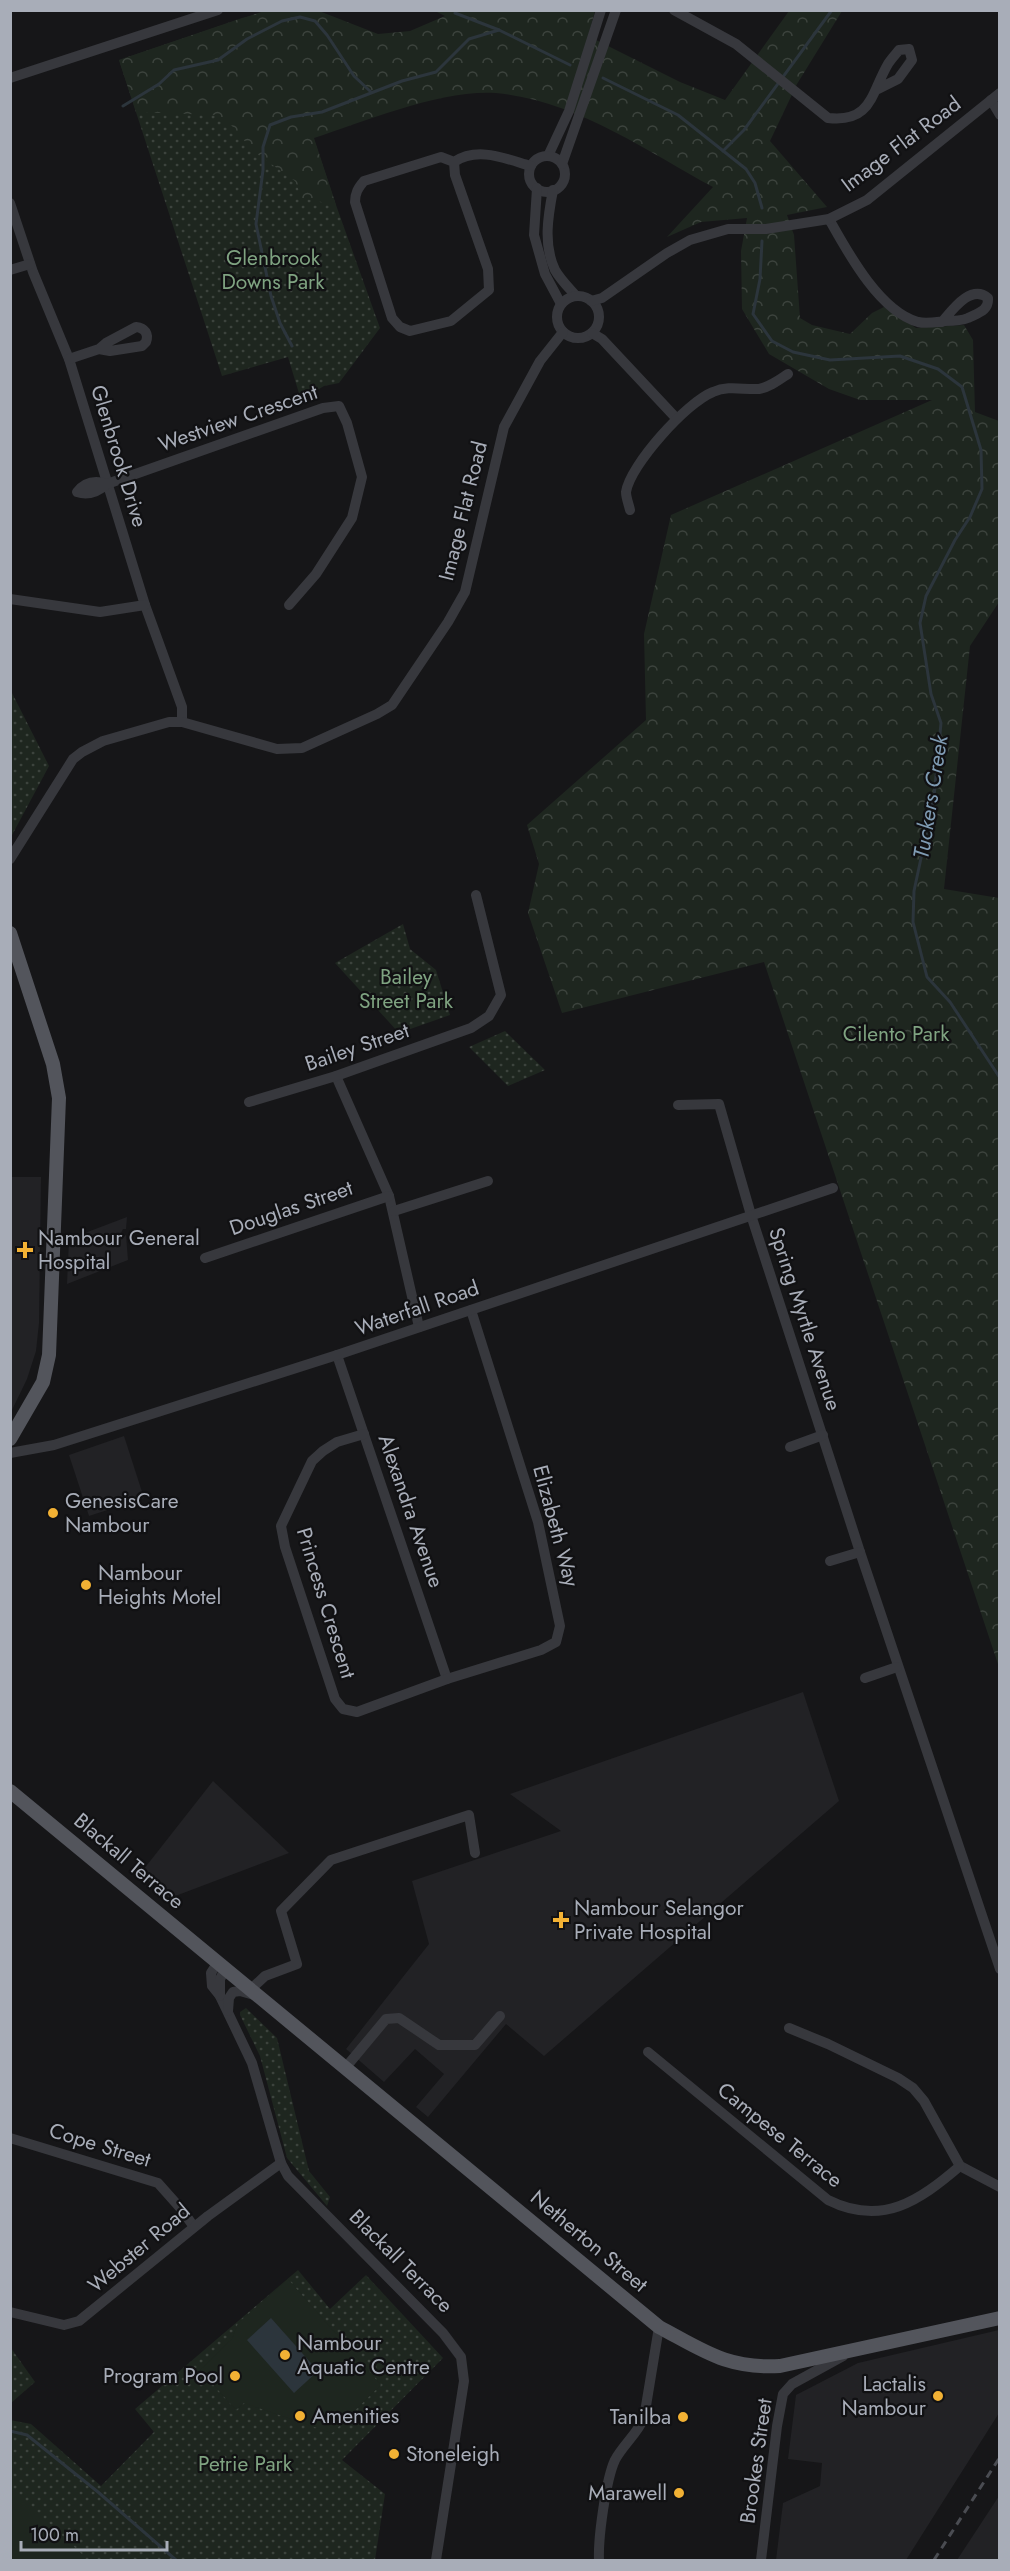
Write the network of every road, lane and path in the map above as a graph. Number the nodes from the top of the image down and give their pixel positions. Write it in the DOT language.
graph roads {
  1 [pos="218,10"];
  2 [pos="601,10"];
  3 [pos="616,10"];
  4 [pos="674,10"];
  5 [pos="10,78"];
  6 [pos="878,89"];
  7 [pos="995,96"];
  8 [pos="999,115"];
  9 [pos="548,156"];
  10 [pos="454,162"];
  11 [pos="562,164"];
  12 [pos="531,166"];
  13 [pos="537,188"];
  14 [pos="553,190"];
  15 [pos="10,203"];
  16 [pos="830,219"];
  17 [pos="30,264"];
  18 [pos="10,270"];
  19 [pos="576,296"];
  20 [pos="591,301"];
  21 [pos="561,304"];
  22 [pos="942,321"];
  23 [pos="563,332"];
  24 [pos="592,333"];
  25 [pos="99,349"];
  26 [pos="69,359"];
  27 [pos="788,374"];
  28 [pos="676,418"];
  29 [pos="107,484"];
  30 [pos="630,510"];
  31 [pos="10,598"];
  32 [pos="145,605"];
  33 [pos="289,605"];
  34 [pos="182,722"];
  35 [pos="10,859"];
  36 [pos="476,895"];
  37 [pos="10,933"];
  38 [pos="336,1076"];
  39 [pos="249,1102"];
  40 [pos="678,1105"];
  41 [pos="488,1180"];
  42 [pos="833,1188"];
  43 [pos="389,1196"];
  44 [pos="394,1212"];
  45 [pos="751,1215"];
  46 [pos="205,1257"];
  47 [pos="471,1310"];
  48 [pos="419,1327"];
  49 [pos="337,1355"];
  50 [pos="364,1434"];
  51 [pos="823,1435"];
  52 [pos="10,1439"];
  53 [pos="790,1447"];
  54 [pos="10,1453"];
  55 [pos="860,1552"];
  56 [pos="830,1561"];
  57 [pos="897,1667"];
  58 [pos="865,1678"];
  59 [pos="447,1679"];
  60 [pos="10,1791"];
  61 [pos="475,1853"];
  62 [pos="222,1965"];
  63 [pos="999,1969"];
  64 [pos="251,1989"];
  65 [pos="263,1998"];
  66 [pos="228,2012"];
  67 [pos="500,2016"];
  68 [pos="789,2028"];
  69 [pos="648,2052"];
  70 [pos="346,2067"];
  71 [pos="10,2138"];
  72 [pos="281,2163"];
  73 [pos="960,2166"];
  74 [pos="999,2187"];
  75 [pos="194,2227"];
  76 [pos="10,2312"];
  77 [pos="999,2318"];
  78 [pos="659,2327"];
  79 [pos="869,2346"];
  80 [pos="436,2560"];
  81 [pos="599,2560"];
  82 [pos="761,2560"];
  1 -- 5 [label="street"];
  2 -- 9 [label="street"];
  3 -- 11 [label="street"];
  4 -- 6 [label="street"];
  7 -- 8 [label="street"];
  7 -- 16 [label="street, Image Flat Road"];
  9 -- 11 [label="street"];
  9 -- 12 [label="street"];
  10 -- 10 [label="street"];
  10 -- 12 [label="street"];
  11 -- 14 [label="street"];
  12 -- 13 [label="street"];
  13 -- 14 [label="street"];
  13 -- 21 [label="street"];
  14 -- 19 [label="street"];
  15 -- 17 [label="street, Glenbrook Drive"];
  16 -- 20 [label="street, Image Flat Road"];
  16 -- 22 [label="street"];
  17 -- 18 [label="street"];
  17 -- 26 [label="street, Glenbrook Drive"];
  19 -- 20 [label="street"];
  19 -- 21 [label="street"];
  20 -- 24 [label="street"];
  21 -- 23 [label="street"];
  23 -- 24 [label="street"];
  23 -- 34 [label="street, Image Flat Road"];
  24 -- 28 [label="street"];
  25 -- 26 [label="street"];
  26 -- 29 [label="street, Glenbrook Drive"];
  27 -- 28 [label="street"];
  28 -- 30 [label="street"];
  29 -- 32 [label="street, Glenbrook Drive"];
  29 -- 33 [label="street, Westview Crescent"];
  31 -- 32 [label="street"];
  32 -- 34 [label="street, Glenbrook Drive"];
  34 -- 35 [label="street, Image Flat Road"];
  36 -- 38 [label="street, Bailey Street"];
  37 -- 52 [label="main road"];
  38 -- 39 [label="street, Bailey Street"];
  38 -- 43 [label="street"];
  40 -- 45 [label="street, Spring Myrtle Avenue"];
  41 -- 44 [label="street"];
  42 -- 45 [label="street, Waterfall Road"];
  43 -- 44 [label="street"];
  43 -- 46 [label="street, Douglas Street"];
  44 -- 48 [label="street"];
  45 -- 47 [label="street, Waterfall Road"];
  45 -- 51 [label="street, Spring Myrtle Avenue"];
  47 -- 48 [label="street, Waterfall Road"];
  47 -- 59 [label="street, Elizabeth Way"];
  48 -- 49 [label="street, Waterfall Road"];
  49 -- 50 [label="street, Alexandra Avenue"];
  49 -- 54 [label="street, Waterfall Road"];
  50 -- 59 [label="street, Alexandra Avenue"];
  50 -- 59 [label="street, Princess Crescent"];
  51 -- 53 [label="street, Spring Myrtle Avenue"];
  51 -- 55 [label="street, Spring Myrtle Avenue"];
  55 -- 56 [label="street"];
  55 -- 57 [label="street, Spring Myrtle Avenue"];
  57 -- 58 [label="street"];
  57 -- 63 [label="street, Spring Myrtle Avenue"];
  60 -- 62 [label="main road, Blackall Terrace"];
  61 -- 64 [label="street"];
  62 -- 64 [label="main road, Netherton Street"];
  62 -- 66 [label="street, Blackall Terrace"];
  64 -- 65 [label="main road, Netherton Street"];
  65 -- 66 [label="street"];
  65 -- 70 [label="main road, Netherton Street"];
  66 -- 72 [label="street, Blackall Terrace"];
  67 -- 70 [label="street"];
  68 -- 73 [label="street"];
  69 -- 73 [label="street, Campese Terrace"];
  70 -- 78 [label="main road, Netherton Street"];
  71 -- 75 [label="street, Cope Street"];
  72 -- 75 [label="street, Webster Road"];
  72 -- 80 [label="street, Blackall Terrace"];
  73 -- 74 [label="street"];
  75 -- 76 [label="street, Webster Road"];
  77 -- 79 [label="main road, Netherton Street"];
  78 -- 79 [label="main road, Netherton Street"];
  78 -- 81 [label="street"];
  79 -- 82 [label="street, Brookes Street"];
}
